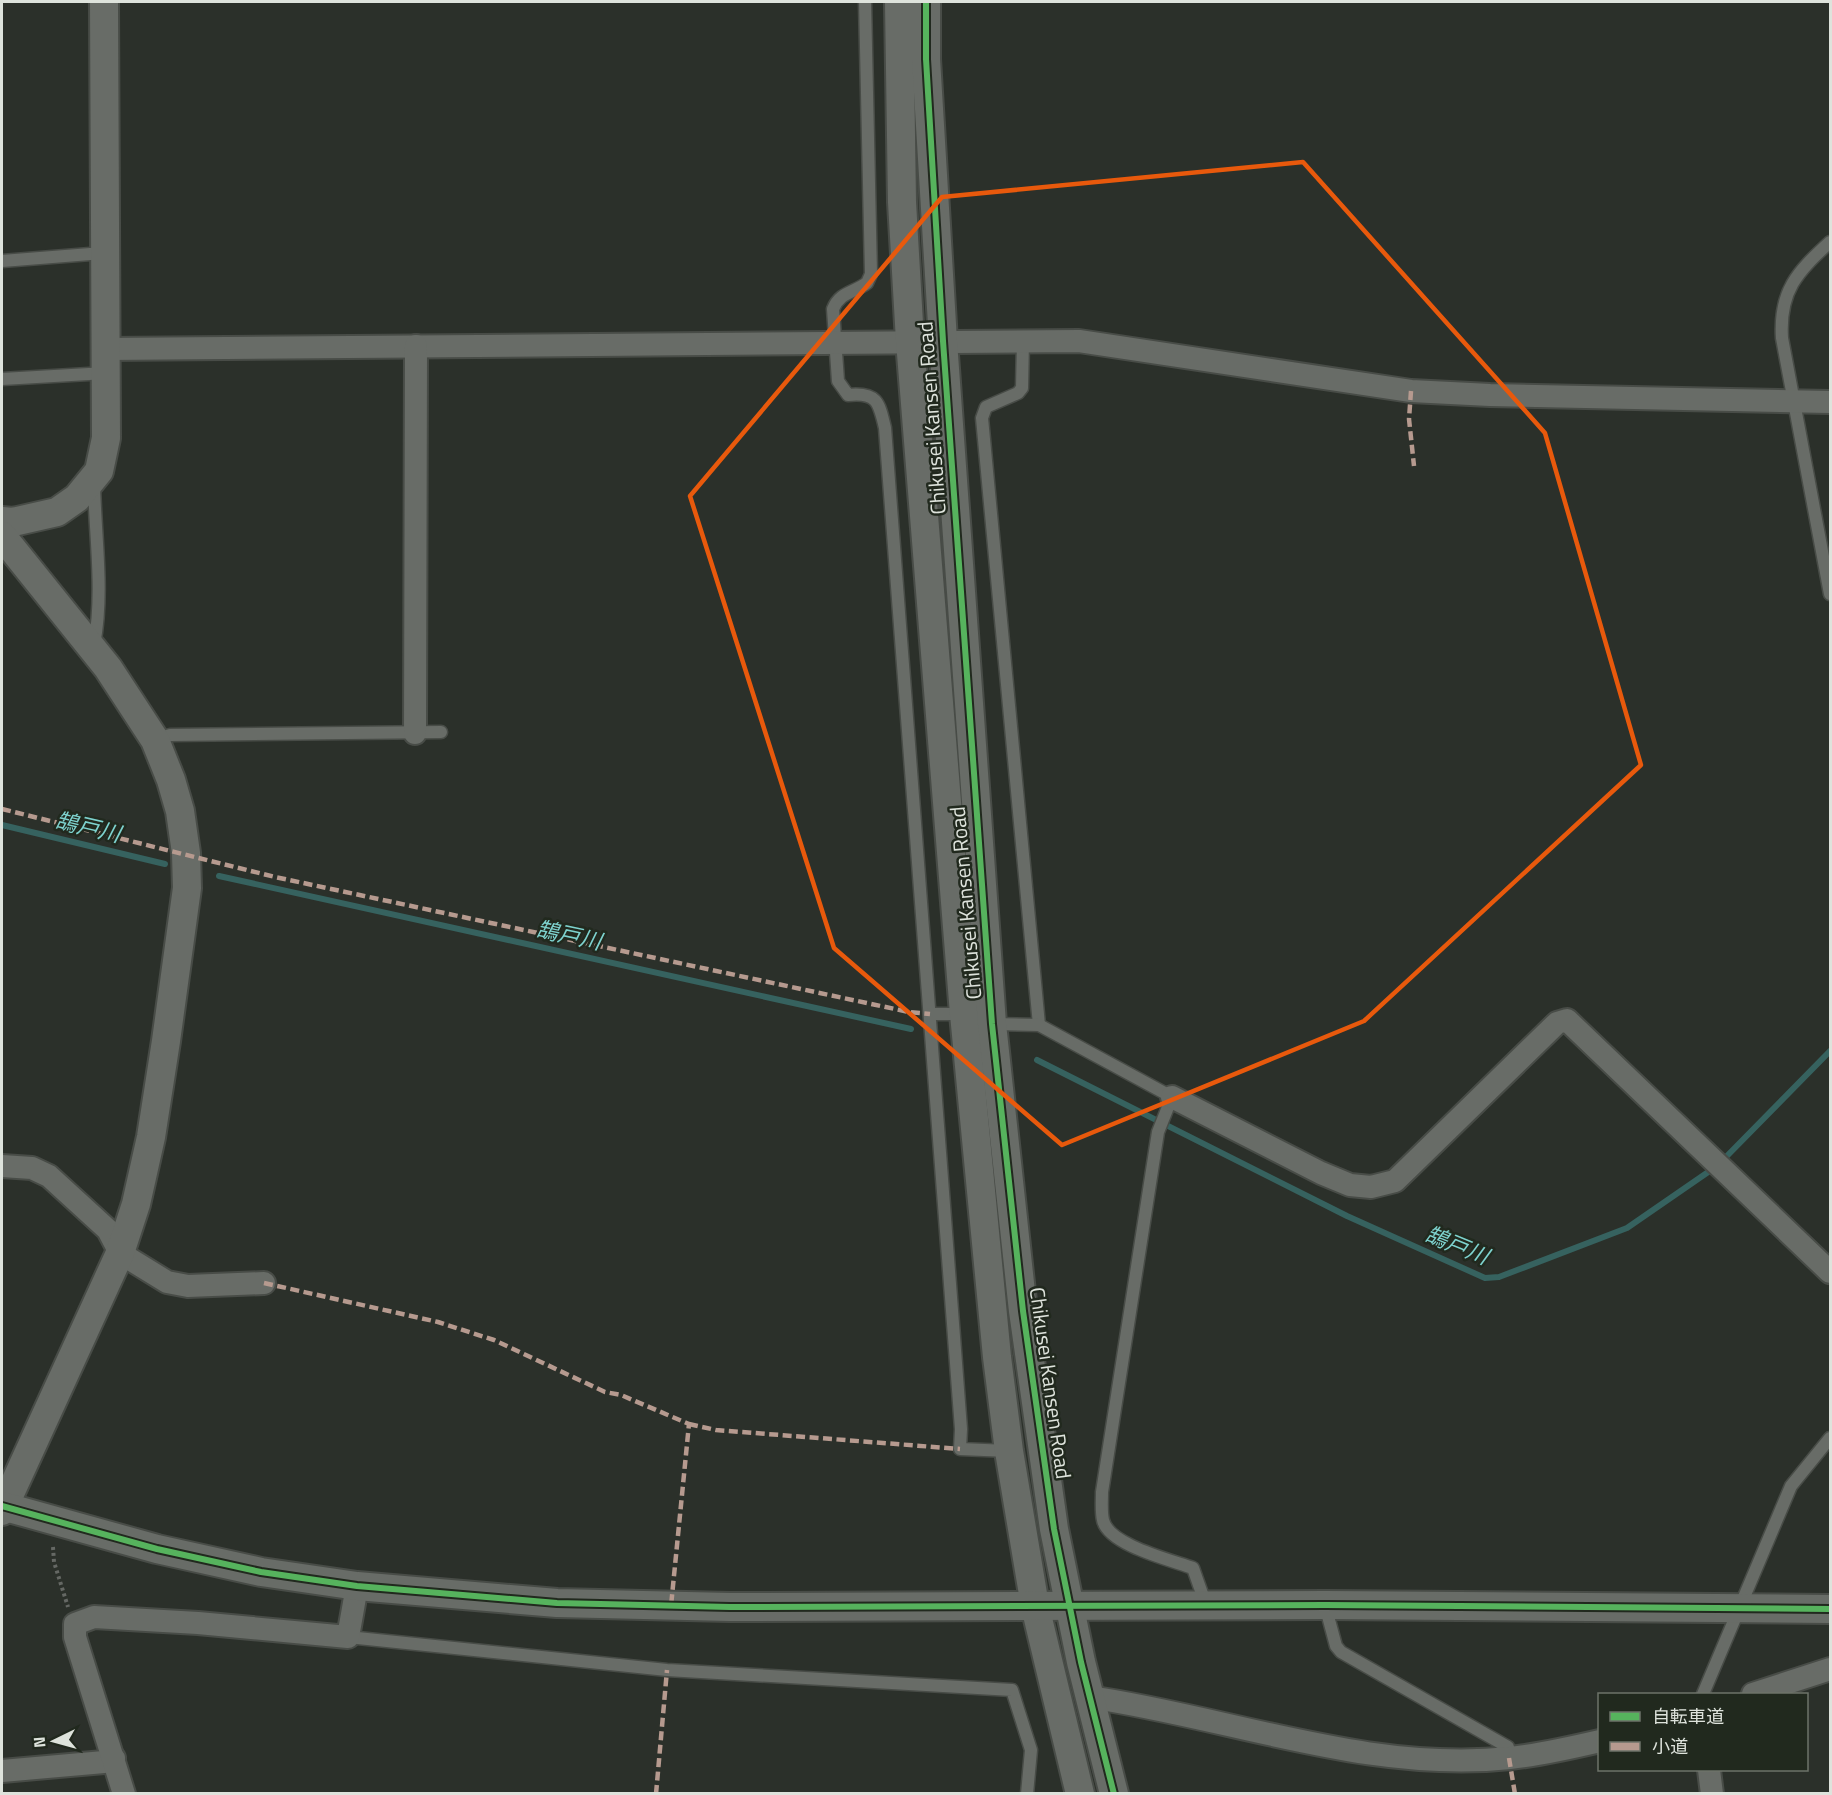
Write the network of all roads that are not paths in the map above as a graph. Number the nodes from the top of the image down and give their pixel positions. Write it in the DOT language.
graph roads {
  1 [pos="104,2"];
  2 [pos="865,2"];
  3 [pos="900,2"];
  4 [pos="926,2"];
  5 [pos="1830,242"];
  6 [pos="103,253"];
  7 [pos="2,261"];
  8 [pos="943,341"];
  9 [pos="1023,341"];
  10 [pos="910,342"];
  11 [pos="835,343"];
  12 [pos="416,346"];
  13 [pos="106,361"];
  14 [pos="2,379"];
  15 [pos="1793,401"];
  16 [pos="1830,402"];
  17 [pos="94,478"];
  18 [pos="2,521"];
  19 [pos="2,536"];
  20 [pos="1830,594"];
  21 [pos="93,649"];
  22 [pos="415,732"];
  23 [pos="441,732"];
  24 [pos="156,740"];
  25 [pos="930,1014"];
  26 [pos="964,1014"];
  27 [pos="992,1024"];
  28 [pos="1039,1025"];
  29 [pos="1173,1097"];
  30 [pos="2,1166"];
  31 [pos="120,1253"];
  32 [pos="1830,1272"];
  33 [pos="264,1283"];
  34 [pos="1830,1438"];
  35 [pos="1009,1451"];
  36 [pos="2,1508"];
  37 [pos="357,1586"];
  38 [pos="1325,1605"];
  39 [pos="1035,1606"];
  40 [pos="1069,1606"];
  41 [pos="1206,1606"];
  42 [pos="1830,1609"];
  43 [pos="1738,1610"];
  44 [pos="348,1637"];
  45 [pos="1830,1669"];
  46 [pos="1704,1693"];
  47 [pos="1759,1693"];
  48 [pos="1089,1697"];
  49 [pos="1598,1741"];
  50 [pos="114,1758"];
  51 [pos="1509,1758"];
  52 [pos="2,1771"];
  53 [pos="1709,1771"];
  54 [pos="124,1794"];
  55 [pos="1027,1794"];
  56 [pos="1080,1794"];
  57 [pos="1114,1794"];
  58 [pos="1712,1794"];
  1 -- 6 [label="street"];
  2 -- 11 [label="lane"];
  3 -- 10 [label="street, Chikusei Kansen Road"];
  4 -- 8 [label="street, Chikusei Kansen Road"];
  5 -- 15 [label="lane"];
  6 -- 7 [label="lane"];
  6 -- 13 [label="street"];
  8 -- 9 [label="street"];
  8 -- 10 [label="street"];
  8 -- 27 [label="street, Chikusei Kansen Road"];
  9 -- 15 [label="street"];
  9 -- 28 [label="lane"];
  10 -- 11 [label="street"];
  10 -- 26 [label="street, Chikusei Kansen Road"];
  11 -- 12 [label="street"];
  11 -- 25 [label="lane"];
  12 -- 13 [label="street"];
  12 -- 22 [label="street"];
  13 -- 14 [label="lane"];
  13 -- 17 [label="street"];
  15 -- 16 [label="street"];
  15 -- 20 [label="lane"];
  17 -- 18 [label="street"];
  17 -- 21 [label="lane"];
  19 -- 21 [label="street"];
  21 -- 24 [label="street"];
  22 -- 23 [label="lane"];
  22 -- 24 [label="lane"];
  24 -- 31 [label="street"];
  25 -- 26 [label="lane"];
  25 -- 35 [label="lane"];
  26 -- 35 [label="street, Chikusei Kansen Road"];
  27 -- 28 [label="lane"];
  27 -- 40 [label="street, Chikusei Kansen Road"];
  28 -- 29 [label="lane"];
  29 -- 32 [label="street"];
  29 -- 41 [label="lane"];
  30 -- 31 [label="street"];
  31 -- 33 [label="street"];
  31 -- 36 [label="street"];
  34 -- 43 [label="lane"];
  35 -- 39 [label="street, Chikusei Kansen Road"];
  36 -- 37 [label="street"];
  37 -- 39 [label="street"];
  37 -- 44 [label="street"];
  38 -- 41 [label="street"];
  38 -- 43 [label="street"];
  38 -- 51 [label="lane"];
  39 -- 40 [label="street"];
  39 -- 56 [label="street, Chikusei Kansen Road"];
  40 -- 41 [label="street"];
  40 -- 48 [label="street, Chikusei Kansen Road"];
  42 -- 43 [label="street"];
  43 -- 46 [label="lane"];
  44 -- 50 [label="street"];
  44 -- 55 [label="lane"];
  45 -- 47 [label="street"];
  48 -- 51 [label="street"];
  48 -- 57 [label="street, Chikusei Kansen Road"];
  49 -- 51 [label="street"];
  50 -- 52 [label="street"];
  50 -- 54 [label="street"];
  53 -- 58 [label="street"];
}
